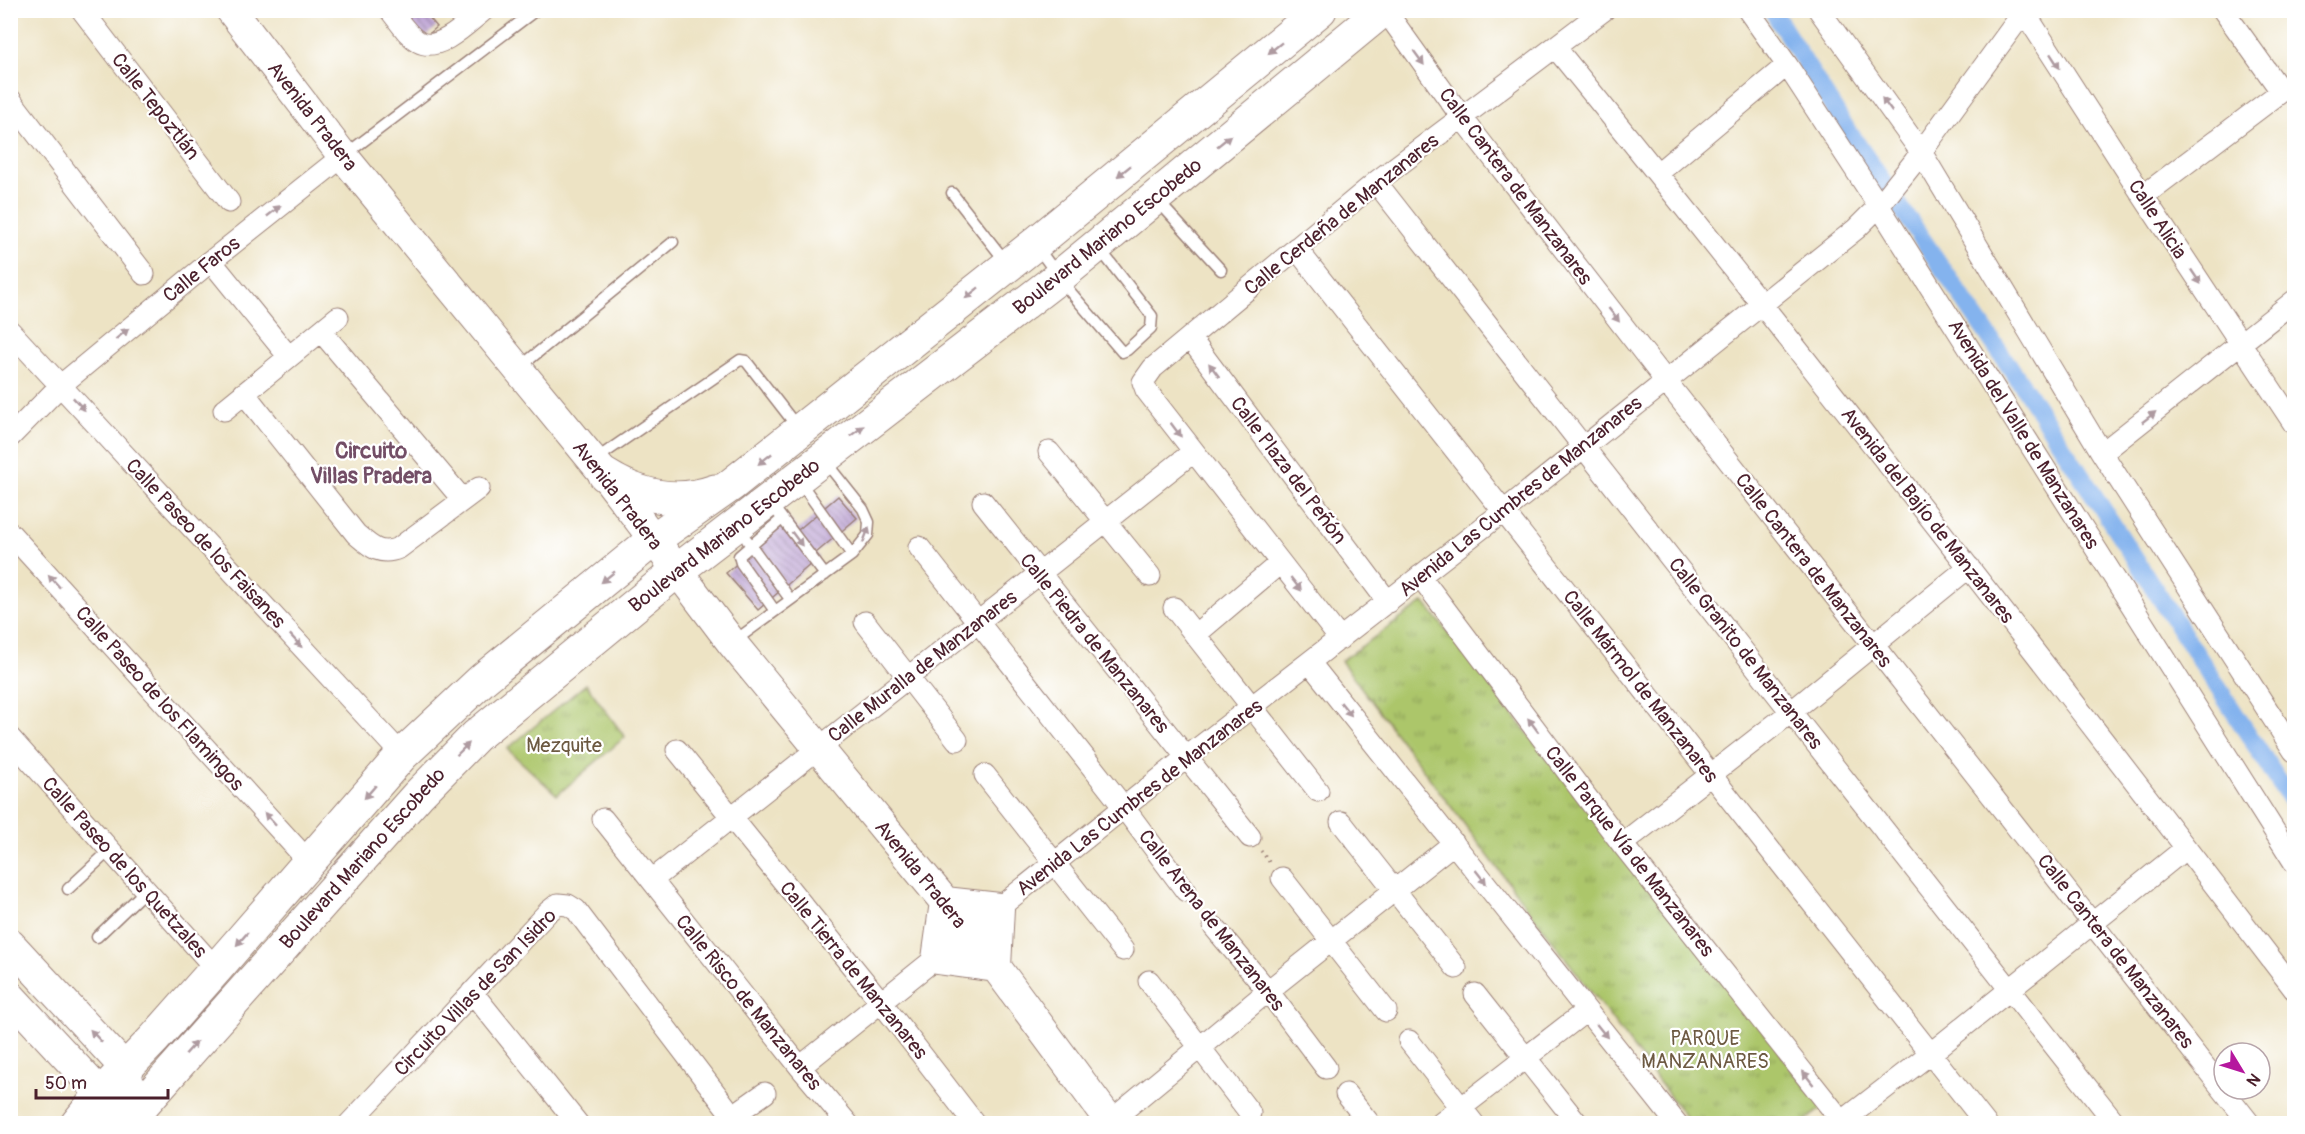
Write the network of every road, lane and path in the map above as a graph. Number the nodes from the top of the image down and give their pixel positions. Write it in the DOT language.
graph roads {
  1 [pos="82,10"];
  2 [pos="231,10"];
  3 [pos="390,10"];
  4 [pos="484,10"];
  5 [pos="536,10"];
  6 [pos="1320,10"];
  7 [pos="1384,10"];
  8 [pos="1748,10"];
  9 [pos="1819,10"];
  10 [pos="2223,10"];
  11 [pos="2024,11"];
  12 [pos="1596,13"];
  13 [pos="1555,47"];
  14 [pos="1787,65"];
  15 [pos="2288,87"];
  16 [pos="10,99"];
  17 [pos="1463,118"];
  18 [pos="343,156"];
  19 [pos="1918,157"];
  20 [pos="1658,173"];
  21 [pos="1376,182"];
  22 [pos="952,193"];
  23 [pos="2142,196"];
  24 [pos="1155,198"];
  25 [pos="229,202"];
  26 [pos="1881,203"];
  27 [pos="673,242"];
  28 [pos="1035,244"];
  29 [pos="1098,245"];
  30 [pos="1296,248"];
  31 [pos="211,261"];
  32 [pos="1008,265"];
  33 [pos="1221,270"];
  34 [pos="144,274"];
  35 [pos="1059,277"];
  36 [pos="2295,301"];
  37 [pos="1763,304"];
  38 [pos="338,317"];
  39 [pos="10,331"];
  40 [pos="321,331"];
  41 [pos="1190,338"];
  42 [pos="2241,344"];
  43 [pos="289,357"];
  44 [pos="517,370"];
  45 [pos="1665,381"];
  46 [pos="61,385"];
  47 [pos="244,393"];
  48 [pos="224,410"];
  49 [pos="2295,424"];
  50 [pos="800,430"];
  51 [pos="10,437"];
  52 [pos="1584,446"];
  53 [pos="1049,452"];
  54 [pos="1193,452"];
  55 [pos="2102,453"];
  56 [pos="822,458"];
  57 [pos="599,468"];
  58 [pos="797,478"];
  59 [pos="731,485"];
  60 [pos="983,502"];
  61 [pos="776,509"];
  62 [pos="1504,511"];
  63 [pos="1107,521"];
  64 [pos="10,533"];
  65 [pos="744,535"];
  66 [pos="653,540"];
  67 [pos="919,547"];
  68 [pos="852,555"];
  69 [pos="1280,563"];
  70 [pos="1969,567"];
  71 [pos="678,570"];
  72 [pos="1039,574"];
  73 [pos="825,575"];
  74 [pos="1150,576"];
  75 [pos="1420,576"];
  76 [pos="790,599"];
  77 [pos="1388,602"];
  78 [pos="1174,608"];
  79 [pos="775,611"];
  80 [pos="865,622"];
  81 [pos="978,622"];
  82 [pos="1195,635"];
  83 [pos="1340,639"];
  84 [pos="732,643"];
  85 [pos="1874,646"];
  86 [pos="1310,663"];
  87 [pos="908,677"];
  88 [pos="1252,709"];
  89 [pos="1791,712"];
  90 [pos="10,738"];
  91 [pos="957,740"];
  92 [pos="817,747"];
  93 [pos="677,750"];
  94 [pos="2295,751"];
  95 [pos="402,755"];
  96 [pos="1188,758"];
  97 [pos="1710,774"];
  98 [pos="985,775"];
  99 [pos="1318,791"];
  100 [pos="1125,809"];
  101 [pos="731,817"];
  102 [pos="603,819"];
  103 [pos="1341,822"];
  104 [pos="1250,837"];
  105 [pos="1454,843"];
  106 [pos="1622,844"];
  107 [pos="2186,848"];
  108 [pos="110,850"];
  109 [pos="309,862"];
  110 [pos="2295,862"];
  111 [pos="1055,864"];
  112 [pos="1282,878"];
  113 [pos="652,880"];
  114 [pos="68,889"];
  115 [pos="146,890"];
  116 [pos="1186,891"];
  117 [pos="1395,891"];
  118 [pos="945,902"];
  119 [pos="999,908"];
  120 [pos="2093,922"];
  121 [pos="1214,927"];
  122 [pos="969,933"];
  123 [pos="97,937"];
  124 [pos="1331,941"];
  125 [pos="10,944"];
  126 [pos="1123,950"];
  127 [pos="937,958"];
  128 [pos="996,967"];
  129 [pos="1456,968"];
  130 [pos="216,969"];
  131 [pos="1149,981"];
  132 [pos="2011,988"];
  133 [pos="2295,989"];
  134 [pos="472,992"];
  135 [pos="1268,992"];
  136 [pos="1475,994"];
  137 [pos="10,996"];
  138 [pos="881,1002"];
  139 [pos="1386,1011"];
  140 [pos="1586,1011"];
  141 [pos="1409,1041"];
  142 [pos="1200,1046"];
  143 [pos="1931,1053"];
  144 [pos="1524,1058"];
  145 [pos="800,1067"];
  146 [pos="1326,1068"];
  147 [pos="126,1069"];
  148 [pos="765,1093"];
  149 [pos="1346,1094"];
  150 [pos="1461,1107"];
  151 [pos="1250,1113"];
  152 [pos="121,1115"];
  153 [pos="727,1119"];
  154 [pos="574,1122"];
  155 [pos="1109,1123"];
  156 [pos="1842,1123"];
  157 [pos="77,1124"];
  158 [pos="349,1124"];
  159 [pos="848,1124"];
  160 [pos="975,1124"];
  161 [pos="1370,1124"];
  162 [pos="1440,1124"];
  163 [pos="1474,1124"];
  164 [pos="1578,1124"];
  165 [pos="1677,1124"];
  166 [pos="1986,1124"];
  167 [pos="2116,1124"];
  168 [pos="2250,1124"];
  1 -- 25 [label="street, Calle Tepoztlán"];
  2 -- 18 [label="street, Avenida Pradera"];
  3 -- 4 [label="street"];
  5 -- 18 [label="lane"];
  6 -- 28 [label="main road, Boulevard Mariano Escobedo, one-way"];
  7 -- 17 [label="street, Calle Cantera de Manzanares, one-way"];
  24 -- 7 [label="main road, Boulevard Mariano Escobedo, one-way"];
  8 -- 14 [label="street, Avenida del Valle de Manzanares"];
  19 -- 9 [label="street, one-way"];
  10 -- 15 [label="street"];
  11 -- 19 [label="street, Avenida Las Cumbres de Manzanares"];
  11 -- 23 [label="street, Calle Alicia, one-way"];
  12 -- 13 [label="street, Calle Cerdeña de Manzanares"];
  13 -- 17 [label="street, Calle Cerdeña de Manzanares"];
  13 -- 20 [label="street, Avenida del Bajío de Manzanares"];
  14 -- 20 [label="street"];
  14 -- 26 [label="street, Avenida del Valle de Manzanares"];
  15 -- 23 [label="street"];
  16 -- 34 [label="street"];
  17 -- 21 [label="street, Calle Cerdeña de Manzanares"];
  17 -- 45 [label="street, Calle Cantera de Manzanares, one-way"];
  31 -- 18 [label="street, Calle Faros, one-way"];
  18 -- 44 [label="street, Avenida Pradera"];
  19 -- 26 [label="street, Avenida Las Cumbres de Manzanares"];
  19 -- 55 [label="street"];
  20 -- 37 [label="street, Avenida del Bajío de Manzanares"];
  21 -- 30 [label="street, Calle Cerdeña de Manzanares"];
  21 -- 52 [label="street, Calle Granito de Manzanares"];
  22 -- 32 [label="lane"];
  23 -- 42 [label="street, Calle Alicia, one-way"];
  24 -- 29 [label="main road, Boulevard Mariano Escobedo"];
  24 -- 33 [label="lane"];
  26 -- 37 [label="street, Avenida Las Cumbres de Manzanares"];
  26 -- 110 [label="street, Avenida del Valle de Manzanares"];
  27 -- 44 [label="lane"];
  28 -- 32 [label="main road, Boulevard Mariano Escobedo"];
  28 -- 35 [label="lane"];
  29 -- 35 [label="main road, Boulevard Mariano Escobedo"];
  29 -- 35 [label="lane"];
  30 -- 41 [label="street, Calle Cerdeña de Manzanares"];
  30 -- 62 [label="street, Calle Mármol de Manzanares"];
  31 -- 43 [label="street"];
  46 -- 31 [label="street, Calle Faros, one-way"];
  32 -- 50 [label="main road, Boulevard Mariano Escobedo, one-way"];
  56 -- 35 [label="main road, Boulevard Mariano Escobedo, one-way"];
  36 -- 42 [label="street"];
  37 -- 45 [label="street, Avenida Las Cumbres de Manzanares"];
  37 -- 70 [label="street, Avenida del Bajío de Manzanares"];
  38 -- 40 [label="street"];
  39 -- 46 [label="street, Calle Paseo de los Faisanes"];
  40 -- 43 [label="street"];
  40 -- 47 [label="street"];
  41 -- 54 [label="street, Calle Cerdeña de Manzanares, one-way"];
  77 -- 41 [label="street, Calle Plaza del Peñón, one-way"];
  42 -- 49 [label="street, Calle Alicia"];
  55 -- 42 [label="street, one-way"];
  43 -- 47 [label="street"];
  44 -- 57 [label="street, Avenida Pradera"];
  45 -- 52 [label="street, Avenida Las Cumbres de Manzanares"];
  45 -- 85 [label="street, Calle Cantera de Manzanares"];
  46 -- 51 [label="street, Calle Faros"];
  46 -- 95 [label="street, Calle Paseo de los Faisanes, one-way"];
  47 -- 48 [label="street"];
  50 -- 57 [label="lane"];
  50 -- 59 [label="main road, Boulevard Mariano Escobedo, one-way"];
  52 -- 62 [label="street, Avenida Las Cumbres de Manzanares"];
  52 -- 89 [label="street, Calle Granito de Manzanares"];
  53 -- 63 [label="street"];
  54 -- 63 [label="street, Calle Muralla de Manzanares"];
  54 -- 69 [label="street"];
  55 -- 94 [label="street"];
  56 -- 58 [label="main road, Boulevard Mariano Escobedo"];
  68 -- 56 [label="lane, one-way"];
  57 -- 59 [label="main road"];
  57 -- 66 [label="street, Avenida Pradera"];
  58 -- 61 [label="main road, Boulevard Mariano Escobedo"];
  58 -- 68 [label="lane"];
  59 -- 66 [label="main road, Boulevard Mariano Escobedo"];
  60 -- 72 [label="street, Calle Piedra de Manzanares"];
  61 -- 65 [label="main road, Boulevard Mariano Escobedo"];
  61 -- 73 [label="lane, one-way"];
  62 -- 75 [label="street, Avenida Las Cumbres de Manzanares"];
  62 -- 97 [label="street, Calle Mármol de Manzanares"];
  63 -- 72 [label="street, Calle Muralla de Manzanares"];
  63 -- 74 [label="street"];
  109 -- 64 [label="street, Calle Paseo de los Flamingos, one-way"];
  65 -- 71 [label="main road, Boulevard Mariano Escobedo"];
  65 -- 76 [label="lane"];
  65 -- 79 [label="lane"];
  66 -- 71 [label="street, Avenida Pradera"];
  66 -- 95 [label="main road, Boulevard Mariano Escobedo, one-way"];
  67 -- 81 [label="street, Calle Arena de Manzanares"];
  68 -- 73 [label="lane"];
  69 -- 82 [label="street"];
  69 -- 83 [label="street, one-way"];
  70 -- 85 [label="street"];
  70 -- 107 [label="street, Avenida del Bajío de Manzanares"];
  71 -- 84 [label="street, Avenida Pradera"];
  152 -- 71 [label="main road, Boulevard Mariano Escobedo, one-way"];
  72 -- 81 [label="street, Calle Muralla de Manzanares"];
  72 -- 96 [label="street, Calle Piedra de Manzanares"];
  73 -- 76 [label="lane"];
  75 -- 77 [label="street, Avenida Las Cumbres de Manzanares"];
  106 -- 75 [label="street, Calle Parque Vía de Manzanares, one-way"];
  76 -- 79 [label="lane"];
  77 -- 83 [label="street, Avenida Las Cumbres de Manzanares"];
  78 -- 82 [label="street"];
  79 -- 84 [label="lane"];
  80 -- 87 [label="street"];
  81 -- 87 [label="street, Calle Muralla de Manzanares"];
  81 -- 100 [label="street, Calle Arena de Manzanares"];
  82 -- 88 [label="street"];
  83 -- 86 [label="street, Avenida Las Cumbres de Manzanares"];
  84 -- 92 [label="street, Avenida Pradera"];
  85 -- 89 [label="street"];
  85 -- 120 [label="street, Calle Cantera de Manzanares"];
  86 -- 88 [label="street, Avenida Las Cumbres de Manzanares"];
  86 -- 105 [label="street, one-way"];
  87 -- 91 [label="street"];
  87 -- 92 [label="street, Calle Muralla de Manzanares"];
  88 -- 96 [label="street, Avenida Las Cumbres de Manzanares"];
  88 -- 99 [label="street"];
  89 -- 97 [label="street"];
  89 -- 132 [label="street, Calle Granito de Manzanares"];
  90 -- 108 [label="street, Calle Paseo de los Quetzales"];
  92 -- 101 [label="street, Calle Muralla de Manzanares"];
  92 -- 118 [label="street, Avenida Pradera"];
  93 -- 101 [label="street, Calle Tierra de Manzanares"];
  95 -- 109 [label="main road, Boulevard Mariano Escobedo, one-way"];
  96 -- 100 [label="street, Avenida Las Cumbres de Manzanares"];
  96 -- 104 [label="street, Calle Piedra de Manzanares"];
  97 -- 106 [label="street"];
  97 -- 143 [label="street, Calle Mármol de Manzanares"];
  98 -- 111 [label="street"];
  100 -- 111 [label="street, Avenida Las Cumbres de Manzanares"];
  100 -- 116 [label="street, Calle Arena de Manzanares"];
  101 -- 113 [label="street, Calle Muralla de Manzanares"];
  101 -- 138 [label="street, Calle Tierra de Manzanares"];
  102 -- 113 [label="street, Calle Risco de Manzanares"];
  103 -- 117 [label="street"];
  104 -- 112 [label="path"];
  105 -- 117 [label="street"];
  105 -- 140 [label="street, one-way"];
  156 -- 106 [label="street, Calle Parque Vía de Manzanares, one-way"];
  107 -- 120 [label="street"];
  107 -- 133 [label="street, Avenida del Bajío de Manzanares"];
  108 -- 114 [label="lane"];
  108 -- 115 [label="street, Calle Paseo de los Quetzales"];
  109 -- 130 [label="main road, Boulevard Mariano Escobedo, one-way"];
  111 -- 119 [label="street, Avenida Las Cumbres de Manzanares"];
  111 -- 126 [label="street"];
  112 -- 124 [label="street"];
  113 -- 145 [label="street, Calle Risco de Manzanares"];
  115 -- 123 [label="lane"];
  115 -- 130 [label="street, Calle Paseo de los Quetzales"];
  117 -- 124 [label="street"];
  117 -- 129 [label="street"];
  118 -- 119 [label="street"];
  118 -- 122 [label="street, Avenida Pradera"];
  118 -- 127 [label="street"];
  119 -- 122 [label="street, Avenida Las Cumbres de Manzanares"];
  119 -- 128 [label="street"];
  120 -- 132 [label="street"];
  120 -- 168 [label="street, Calle Cantera de Manzanares"];
  121 -- 135 [label="street, Calle Arena de Manzanares"];
  122 -- 127 [label="street, Avenida Las Cumbres de Manzanares"];
  122 -- 128 [label="street, Avenida Pradera"];
  124 -- 135 [label="street"];
  124 -- 139 [label="street"];
  147 -- 125 [label="street, one-way"];
  127 -- 128 [label="street"];
  127 -- 138 [label="street, Avenida Las Cumbres de Manzanares"];
  128 -- 155 [label="street, Avenida Pradera"];
  130 -- 147 [label="main road, Boulevard Mariano Escobedo"];
  131 -- 142 [label="street"];
  132 -- 143 [label="street"];
  132 -- 167 [label="street, Calle Granito de Manzanares"];
  134 -- 153 [label="street, Circuito Villas de San Isidro"];
  134 -- 154 [label="street"];
  134 -- 158 [label="street, Circuito Villas de San Isidro"];
  135 -- 142 [label="street"];
  135 -- 146 [label="street, Calle Arena de Manzanares"];
  136 -- 144 [label="street"];
  137 -- 152 [label="street"];
  138 -- 145 [label="street, Avenida Las Cumbres de Manzanares"];
  138 -- 160 [label="street, Calle Tierra de Manzanares"];
  140 -- 144 [label="street"];
  140 -- 165 [label="street, one-way"];
  141 -- 150 [label="street"];
  142 -- 151 [label="street"];
  142 -- 155 [label="street"];
  143 -- 156 [label="street"];
  143 -- 166 [label="street, Calle Mármol de Manzanares"];
  144 -- 150 [label="street"];
  144 -- 164 [label="street"];
  145 -- 159 [label="street, Calle Risco de Manzanares"];
  147 -- 152 [label="main road, Boulevard Mariano Escobedo"];
  148 -- 153 [label="street, Circuito Villas de San Isidro"];
  149 -- 161 [label="street"];
  150 -- 162 [label="street"];
  150 -- 163 [label="street"];
  152 -- 157 [label="main road, Boulevard Mariano Escobedo"];
}
